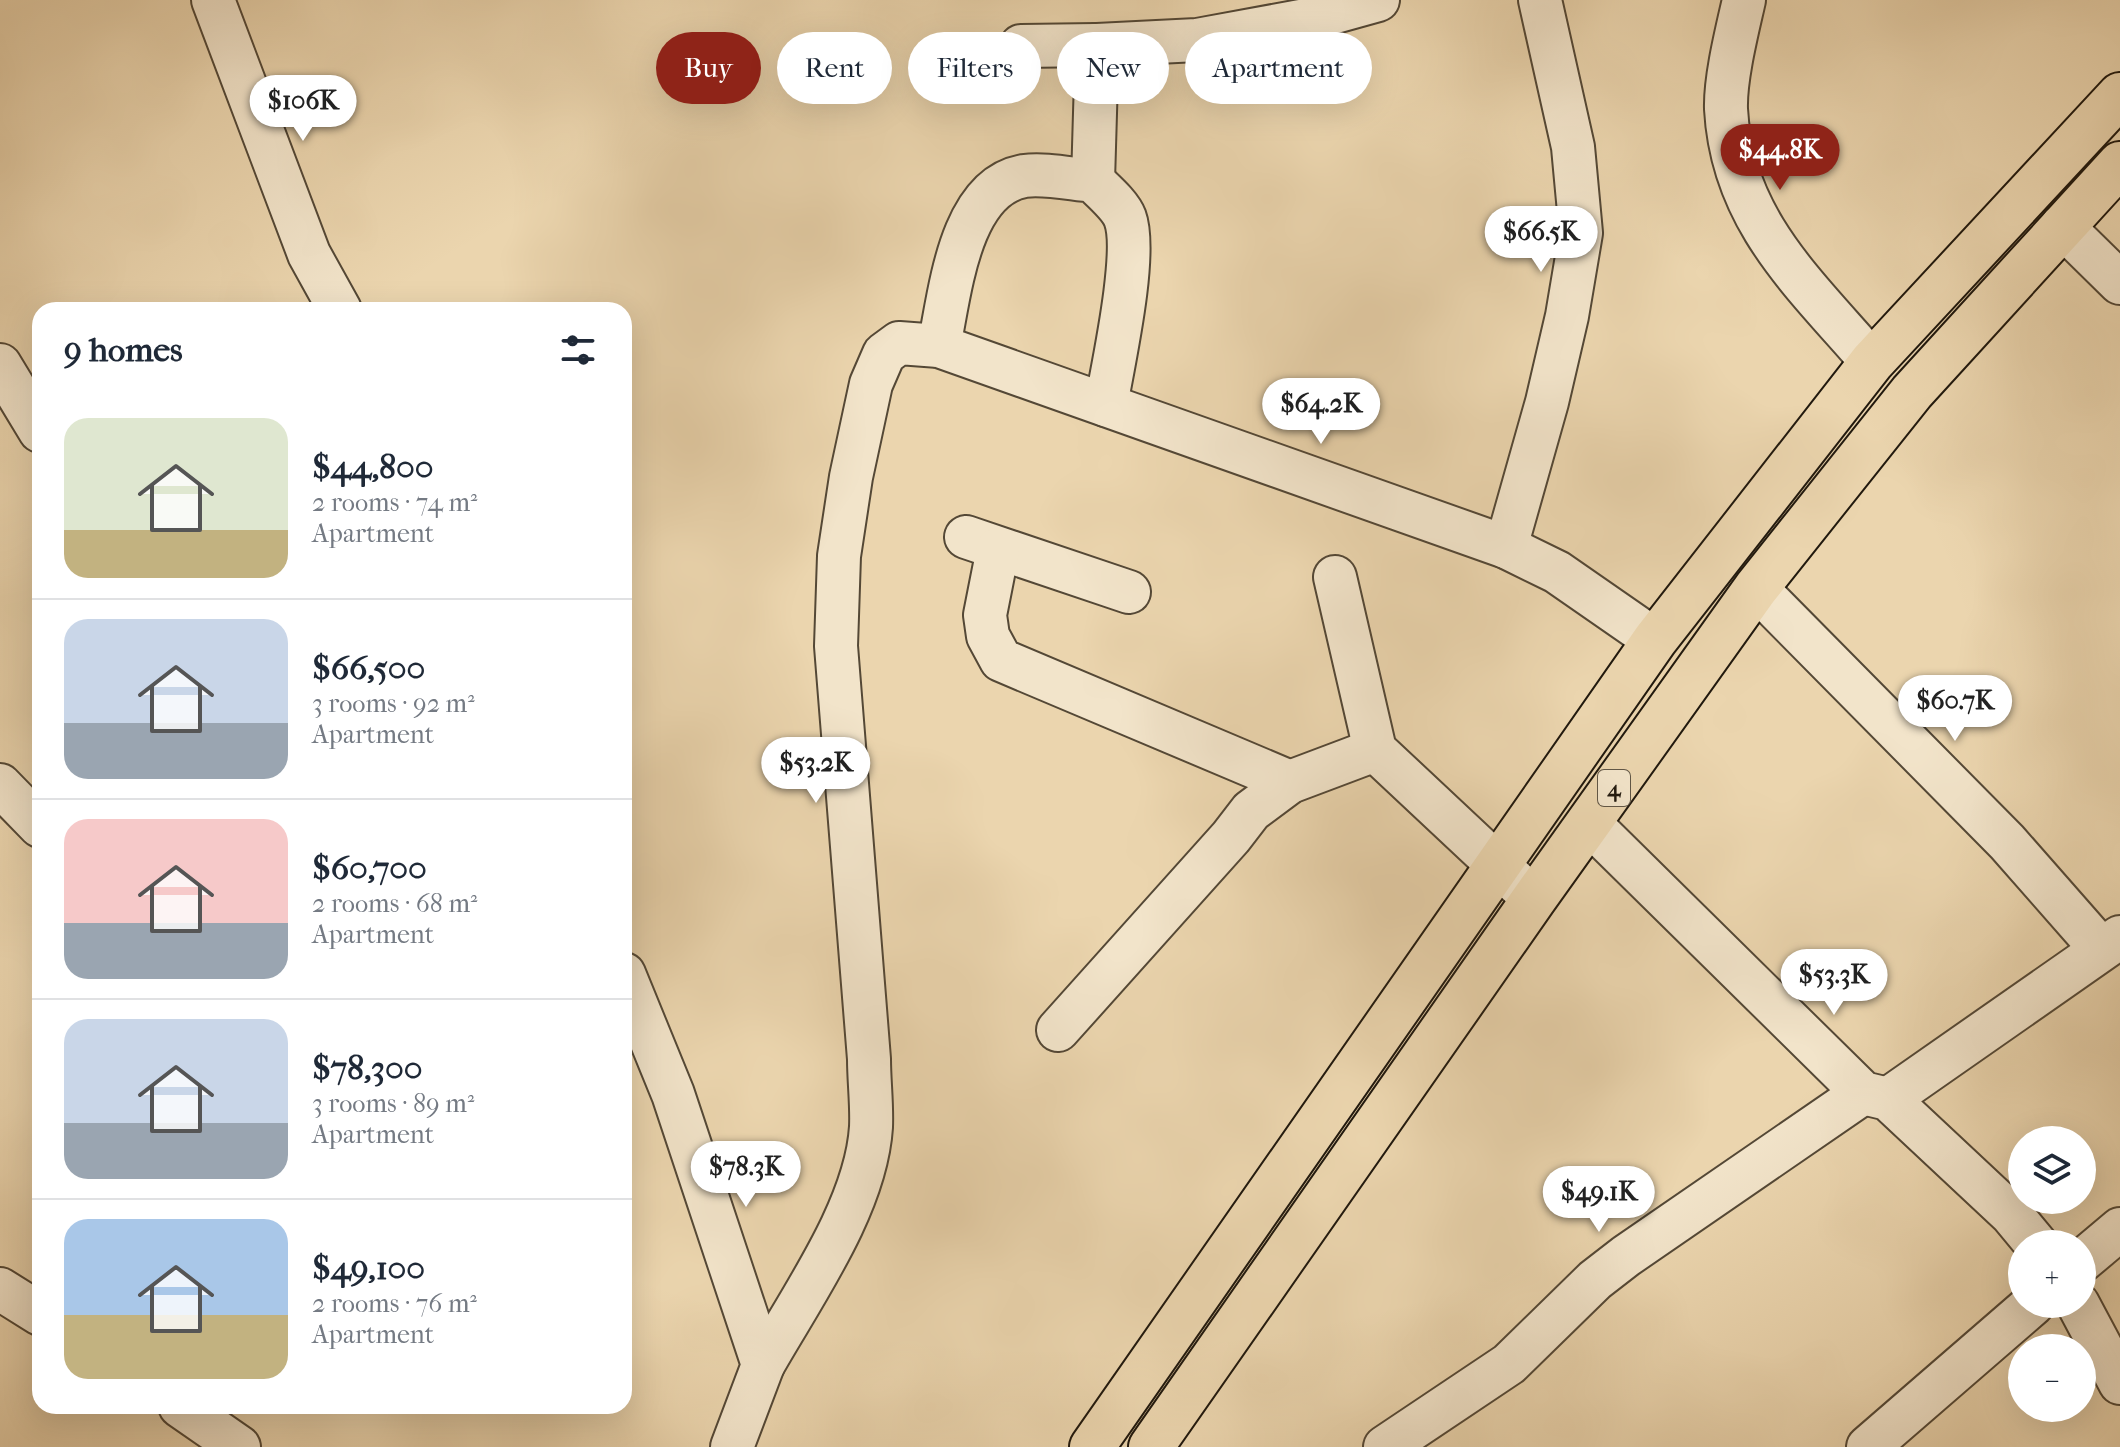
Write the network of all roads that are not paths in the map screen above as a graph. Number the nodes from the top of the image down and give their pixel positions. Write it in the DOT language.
graph roads {
  1 [pos="213,0"];
  2 [pos="1378,0"];
  3 [pos="1540,0"];
  4 [pos="1744,0"];
  5 [pos="1169,41"];
  6 [pos="2120,95"];
  7 [pos="1095,104"];
  8 [pos="2120,164"];
  9 [pos="1093,181"];
  10 [pos="2062,226"];
  11 [pos="2120,283"];
  12 [pos="336,302"];
  13 [pos="939,346"];
  14 [pos="1872,362"];
  15 [pos="0,365"];
  16 [pos="1106,405"];
  17 [pos="32,418"];
  18 [pos="1506,547"];
  19 [pos="1335,577"];
  20 [pos="1756,588"];
  21 [pos="1129,592"];
  22 [pos="1655,640"];
  23 [pos="1375,750"];
  24 [pos="1290,782"];
  25 [pos="0,785"];
  26 [pos="32,818"];
  27 [pos="1589,823"];
  28 [pos="1497,865"];
  29 [pos="1534,899"];
  30 [pos="2110,943"];
  31 [pos="632,994"];
  32 [pos="1058,1030"];
  33 [pos="1876,1096"];
  34 [pos="2120,1229"];
  35 [pos="2024,1230"];
  36 [pos="2096,1249"];
  37 [pos="0,1289"];
  38 [pos="32,1309"];
  39 [pos="2017,1318"];
  40 [pos="2085,1318"];
  41 [pos="763,1365"];
  42 [pos="2120,1383"];
  43 [pos="192,1414"];
  44 [pos="239,1447"];
  45 [pos="732,1447"];
  46 [pos="1092,1447"];
  47 [pos="1151,1447"];
  48 [pos="1385,1447"];
  49 [pos="1868,1447"];
  1 -- 12 [label="street"];
  2 -- 5 [label="street"];
  3 -- 18 [label="street"];
  4 -- 14 [label="street"];
  6 -- 14 [label="main road"];
  7 -- 9 [label="street"];
  8 -- 10 [label="main road, 4"];
  9 -- 13 [label="street"];
  9 -- 16 [label="street"];
  10 -- 11 [label="street"];
  10 -- 20 [label="main road, 4"];
  13 -- 16 [label="street"];
  13 -- 41 [label="street"];
  14 -- 22 [label="main road"];
  15 -- 17 [label="street"];
  16 -- 18 [label="street"];
  18 -- 22 [label="street"];
  19 -- 23 [label="street"];
  20 -- 27 [label="main road, 4"];
  20 -- 30 [label="street"];
  21 -- 24 [label="street"];
  22 -- 28 [label="main road"];
  23 -- 24 [label="street"];
  23 -- 28 [label="street"];
  24 -- 32 [label="street"];
  25 -- 26 [label="street"];
  27 -- 29 [label="main road, 4"];
  27 -- 33 [label="street"];
  28 -- 29 [label="street"];
  28 -- 46 [label="main road"];
  29 -- 47 [label="main road, 4"];
  30 -- 33 [label="street"];
  31 -- 41 [label="street"];
  33 -- 35 [label="street"];
  33 -- 48 [label="street"];
  34 -- 36 [label="street"];
  37 -- 38 [label="street"];
  39 -- 49 [label="street"];
  40 -- 42 [label="street"];
  41 -- 45 [label="street"];
  43 -- 44 [label="street"];
}
